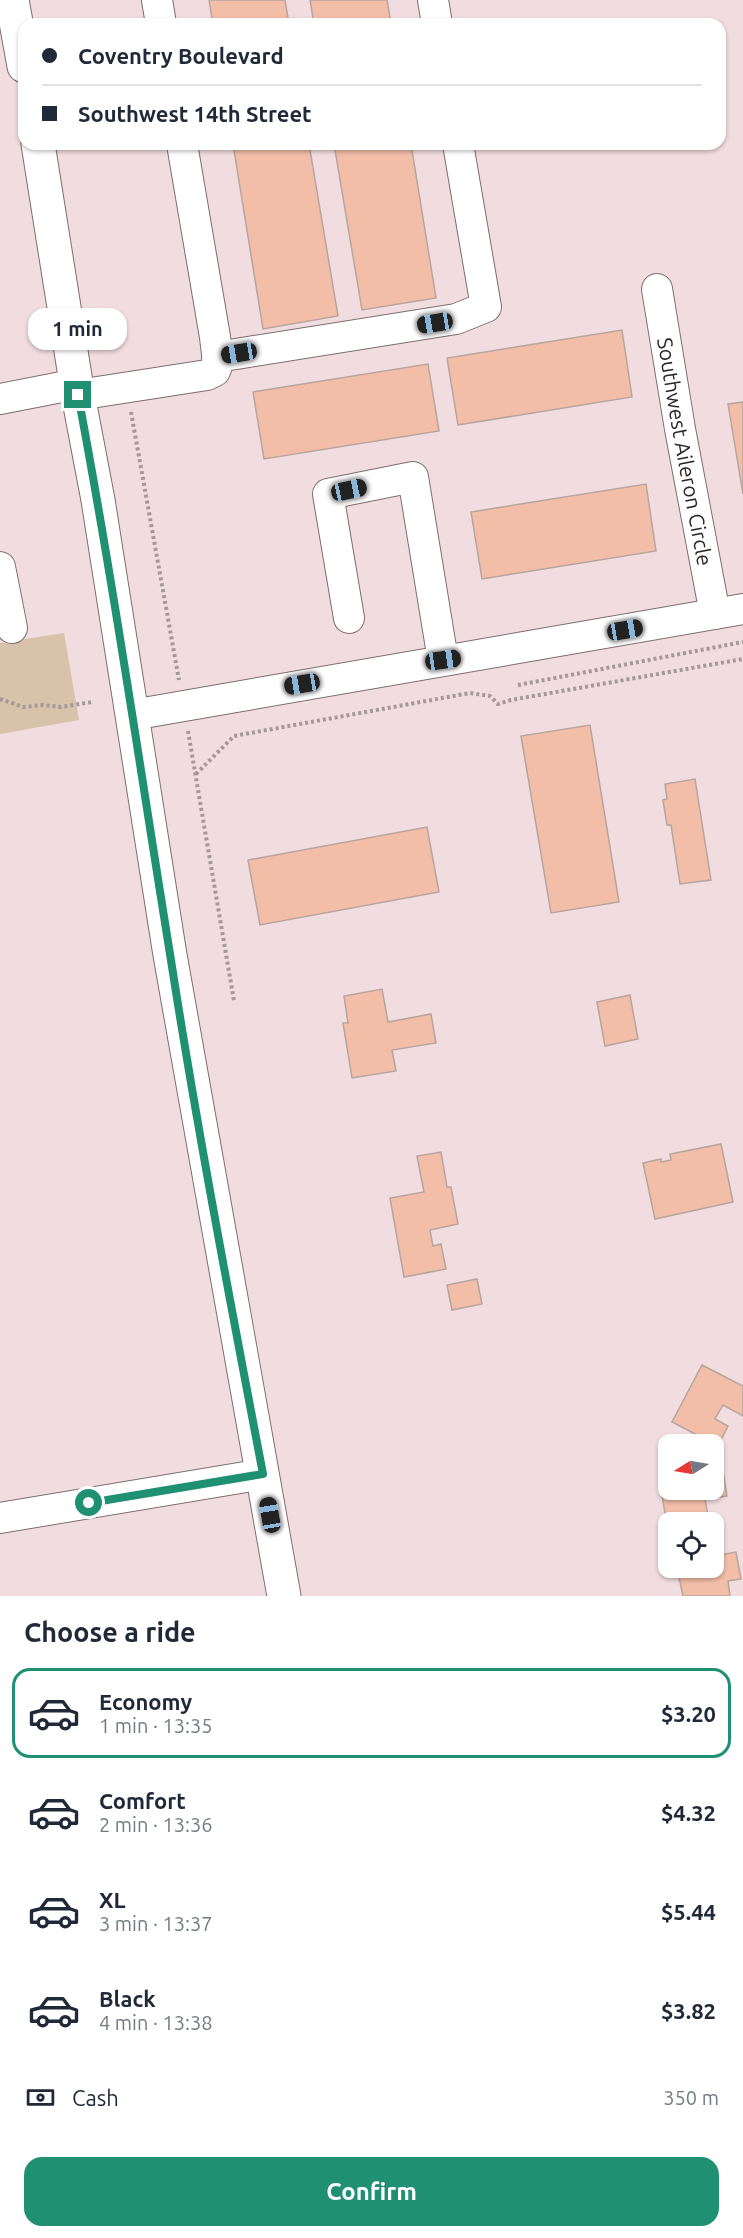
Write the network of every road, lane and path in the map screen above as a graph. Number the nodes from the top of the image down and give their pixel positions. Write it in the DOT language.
graph roads {
  1 [pos="15,0"];
  2 [pos="157,0"];
  3 [pos="433,0"];
  4 [pos="160,18"];
  5 [pos="436,18"];
  6 [pos="18,22"];
  7 [pos="39,150"];
  8 [pos="183,150"];
  9 [pos="459,150"];
  10 [pos="657,289"];
  11 [pos="217,357"];
  12 [pos="127,388"];
  13 [pos="78,389"];
  14 [pos="0,399"];
  15 [pos="0,567"];
  16 [pos="6,612"];
  17 [pos="729,612"];
  18 [pos="348,618"];
  19 [pos="743,642"];
  20 [pos="743,659"];
  21 [pos="443,660"];
  22 [pos="179,682"];
  23 [pos="518,685"];
  24 [pos="0,699"];
  25 [pos="92,702"];
  26 [pos="132,715"];
  27 [pos="187,726"];
  28 [pos="196,774"];
  29 [pos="234,1001"];
  30 [pos="263,1474"];
  31 [pos="0,1518"];
  32 [pos="285,1596"];
  1 -- 6 [label="main road"];
  2 -- 4 [label="street"];
  3 -- 5 [label="street"];
  7 -- 13 [label="main road"];
  8 -- 11 [label="street"];
  9 -- 11 [label="street"];
  10 -- 17 [label="street, Southwest Aileron Circle"];
  11 -- 12 [label="street"];
  12 -- 13 [label="street"];
  12 -- 22 [label="path"];
  13 -- 14 [label="street"];
  13 -- 26 [label="main road"];
  15 -- 16 [label="street"];
  17 -- 21 [label="street"];
  18 -- 21 [label="street"];
  19 -- 23 [label="path"];
  20 -- 28 [label="path"];
  21 -- 26 [label="street"];
  24 -- 25 [label="path"];
  26 -- 30 [label="main road"];
  27 -- 28 [label="path"];
  28 -- 29 [label="path"];
  30 -- 31 [label="street"];
  30 -- 32 [label="main road"];
}
